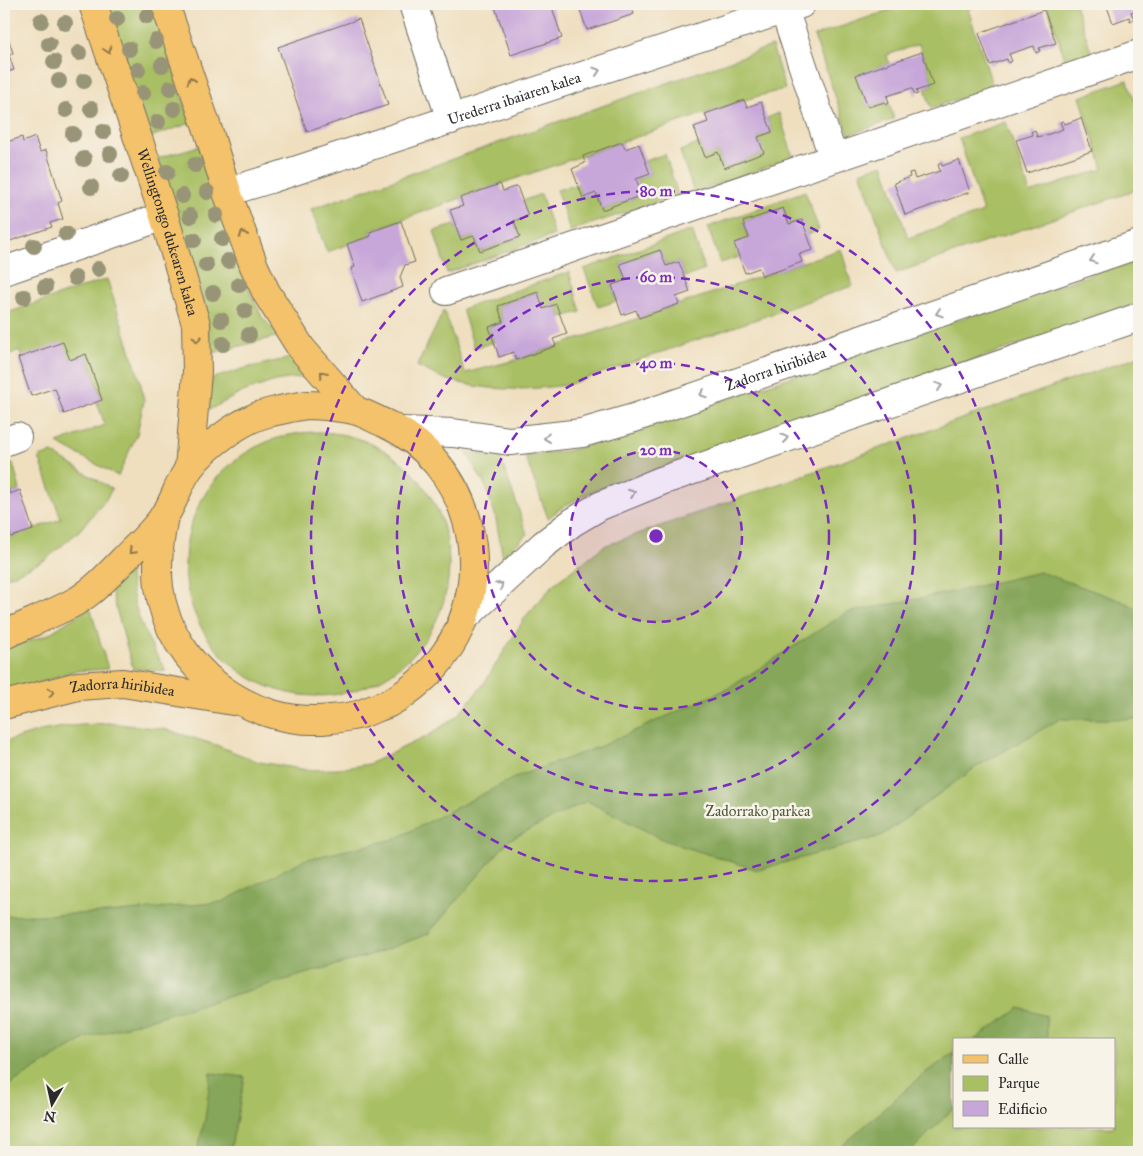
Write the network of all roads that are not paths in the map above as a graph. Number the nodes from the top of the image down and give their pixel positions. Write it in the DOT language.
graph roads {
  1 [pos="93,4"];
  2 [pos="166,4"];
  3 [pos="413,4"];
  4 [pos="792,7"];
  5 [pos="1139,54"];
  6 [pos="451,120"];
  7 [pos="833,158"];
  8 [pos="227,192"];
  9 [pos="164,216"];
  10 [pos="1139,244"];
  11 [pos="4,271"];
  12 [pos="446,291"];
  13 [pos="1139,317"];
  14 [pos="356,410"];
  15 [pos="402,431"];
  16 [pos="189,468"];
  17 [pos="164,515"];
  18 [pos="464,618"];
  19 [pos="4,635"];
  20 [pos="242,703"];
  21 [pos="4,705"];
  1 -- 9 [label="main road, Wellingtongo dukearen kalea, one-way"];
  8 -- 2 [label="main road, one-way"];
  3 -- 6 [label="street"];
  6 -- 4 [label="street, Urederra ibaiaren kalea, one-way"];
  4 -- 7 [label="street"];
  5 -- 7 [label="street"];
  6 -- 8 [label="street, Urederra ibaiaren kalea"];
  7 -- 12 [label="street"];
  14 -- 8 [label="main road, one-way"];
  9 -- 11 [label="street"];
  9 -- 16 [label="main road, Wellingtongo dukearen kalea, one-way"];
  10 -- 15 [label="street, Zadorra hiribidea, one-way"];
  18 -- 13 [label="street, one-way"];
  14 -- 15 [label="main road"];
  14 -- 16 [label="main road"];
  15 -- 18 [label="main road"];
  16 -- 17 [label="main road"];
  17 -- 19 [label="main road, one-way"];
  17 -- 20 [label="main road"];
  18 -- 20 [label="main road"];
  21 -- 20 [label="main road, Zadorra hiribidea, one-way"];
}
